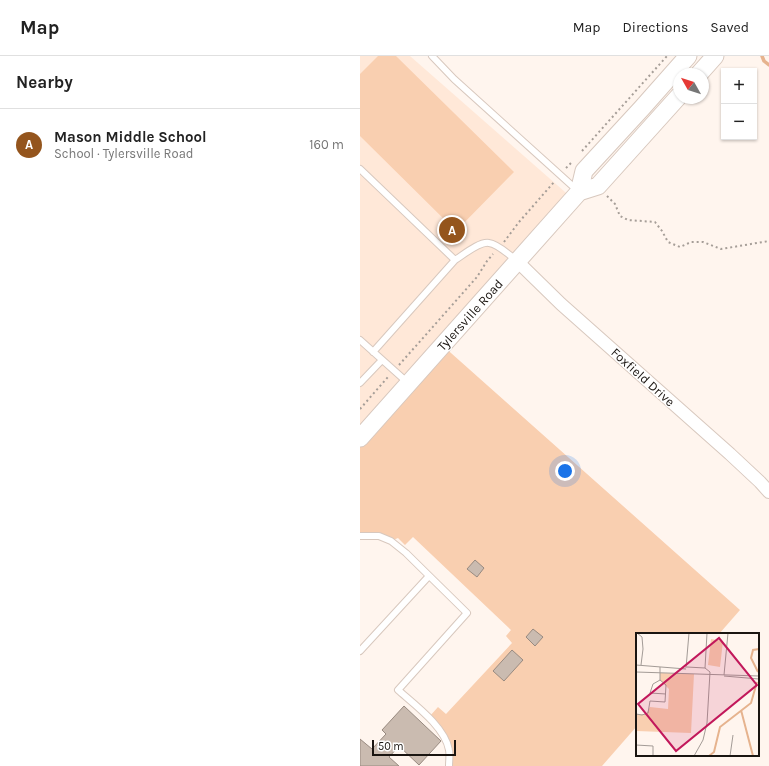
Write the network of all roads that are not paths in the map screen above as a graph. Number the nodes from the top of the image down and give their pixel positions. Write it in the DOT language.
graph roads {
  1 [pos="432,56"];
  2 [pos="688,56"];
  3 [pos="715,56"];
  4 [pos="704,68"];
  5 [pos="673,103"];
  6 [pos="360,170"];
  7 [pos="579,192"];
  8 [pos="455,260"];
  9 [pos="517,261"];
  10 [pos="360,340"];
  11 [pos="373,352"];
  12 [pos="382,360"];
  13 [pos="360,383"];
  14 [pos="409,383"];
  15 [pos="360,438"];
  16 [pos="769,492"];
  17 [pos="360,536"];
  18 [pos="429,576"];
  19 [pos="360,651"];
  20 [pos="449,766"];
  1 -- 7 [label="lane"];
  2 -- 7 [label="main road, Tylersville Road"];
  3 -- 4 [label="main road"];
  5 -- 7 [label="main road"];
  6 -- 8 [label="lane"];
  7 -- 9 [label="main road, Tylersville Road"];
  8 -- 9 [label="lane"];
  8 -- 11 [label="lane"];
  9 -- 14 [label="main road, Tylersville Road"];
  9 -- 16 [label="street, Foxfield Drive"];
  10 -- 11 [label="lane"];
  11 -- 12 [label="lane"];
  12 -- 13 [label="lane"];
  12 -- 14 [label="lane"];
  14 -- 15 [label="main road, Tylersville Road"];
  17 -- 18 [label="lane"];
  18 -- 19 [label="lane"];
  18 -- 20 [label="lane"];
}
